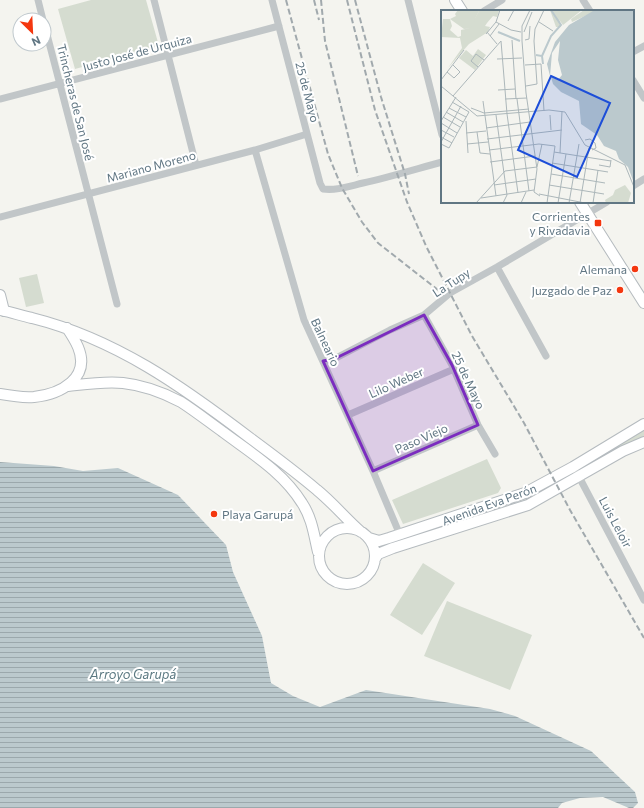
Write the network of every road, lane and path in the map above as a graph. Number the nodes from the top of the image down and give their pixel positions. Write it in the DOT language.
graph roads {
  1 [pos="38,0"];
  2 [pos="154,0"];
  3 [pos="272,0"];
  4 [pos="408,0"];
  5 [pos="455,0"];
  6 [pos="502,0"];
  7 [pos="583,0"];
  8 [pos="461,10"];
  9 [pos="486,10"];
  10 [pos="589,10"];
  11 [pos="41,12"];
  12 [pos="279,26"];
  13 [pos="644,46"];
  14 [pos="634,51"];
  15 [pos="52,52"];
  16 [pos="168,55"];
  17 [pos="634,82"];
  18 [pos="60,84"];
  19 [pos="644,98"];
  20 [pos="0,99"];
  21 [pos="441,131"];
  22 [pos="307,134"];
  23 [pos="255,150"];
  24 [pos="441,162"];
  25 [pos="196,165"];
  26 [pos="644,179"];
  27 [pos="634,185"];
  28 [pos="88,194"];
  29 [pos="581,203"];
  30 [pos="605,203"];
  31 [pos="587,214"];
  32 [pos="0,217"];
  33 [pos="497,267"];
  34 [pos="0,294"];
  35 [pos="644,303"];
  36 [pos="117,304"];
  37 [pos="2,311"];
  38 [pos="424,315"];
  39 [pos="67,328"];
  40 [pos="546,356"];
  41 [pos="323,361"];
  42 [pos="454,370"];
  43 [pos="68,386"];
  44 [pos="0,394"];
  45 [pos="348,415"];
  46 [pos="644,424"];
  47 [pos="478,425"];
  48 [pos="644,442"];
  49 [pos="495,454"];
  50 [pos="373,471"];
  51 [pos="576,472"];
  52 [pos="365,535"];
  53 [pos="400,535"];
  54 [pos="318,552"];
  55 [pos="375,559"];
  56 [pos="644,600"];
  1 -- 11 [label="street, Trincheras de San José"];
  2 -- 16 [label="street"];
  3 -- 12 [label="street, 25 de Mayo"];
  4 -- 21 [label="street"];
  5 -- 8 [label="main road"];
  6 -- 9 [label="street"];
  7 -- 10 [label="street"];
  12 -- 16 [label="street, Justo José de Urquiza"];
  12 -- 22 [label="street, 25 de Mayo"];
  13 -- 14 [label="street"];
  15 -- 18 [label="street, Trincheras de San José"];
  16 -- 18 [label="street, Justo José de Urquiza"];
  16 -- 25 [label="street"];
  17 -- 19 [label="street"];
  18 -- 20 [label="street, Justo José de Urquiza"];
  18 -- 28 [label="street, Trincheras de San José"];
  22 -- 23 [label="street, Mariano Moreno"];
  22 -- 24 [label="street, 25 de Mayo"];
  23 -- 25 [label="street, Mariano Moreno"];
  23 -- 41 [label="street, Balneario"];
  25 -- 28 [label="street, Mariano Moreno"];
  26 -- 27 [label="street"];
  28 -- 32 [label="street, Mariano Moreno"];
  28 -- 36 [label="street, Trincheras de San José"];
  29 -- 31 [label="main road"];
  30 -- 31 [label="street, La Tupy"];
  31 -- 33 [label="street, La Tupy"];
  31 -- 35 [label="main road"];
  33 -- 38 [label="street, La Tupy"];
  33 -- 40 [label="street"];
  34 -- 37 [label="main road"];
  37 -- 39 [label="main road"];
  38 -- 41 [label="street, La Tupy"];
  38 -- 42 [label="street, 25 de Mayo"];
  39 -- 43 [label="main road"];
  39 -- 52 [label="main road"];
  41 -- 45 [label="street, Balneario"];
  42 -- 45 [label="street, Lilo Weber"];
  42 -- 47 [label="street, 25 de Mayo"];
  43 -- 44 [label="main road"];
  43 -- 54 [label="main road"];
  45 -- 50 [label="street, Balneario"];
  46 -- 51 [label="main road, Avenida Eva Perón"];
  47 -- 49 [label="street, 25 de Mayo"];
  47 -- 50 [label="street, Paso Viejo"];
  48 -- 51 [label="main road, Avenida Eva Perón"];
  50 -- 53 [label="street, Balneario"];
  51 -- 53 [label="main road, Avenida Eva Perón"];
  51 -- 55 [label="main road, Avenida Eva Perón"];
  51 -- 56 [label="street, Luis Leloir"];
  52 -- 53 [label="main road, Avenida Eva Perón"];
  52 -- 54 [label="main road"];
  52 -- 55 [label="main road"];
  54 -- 55 [label="main road"];
}
